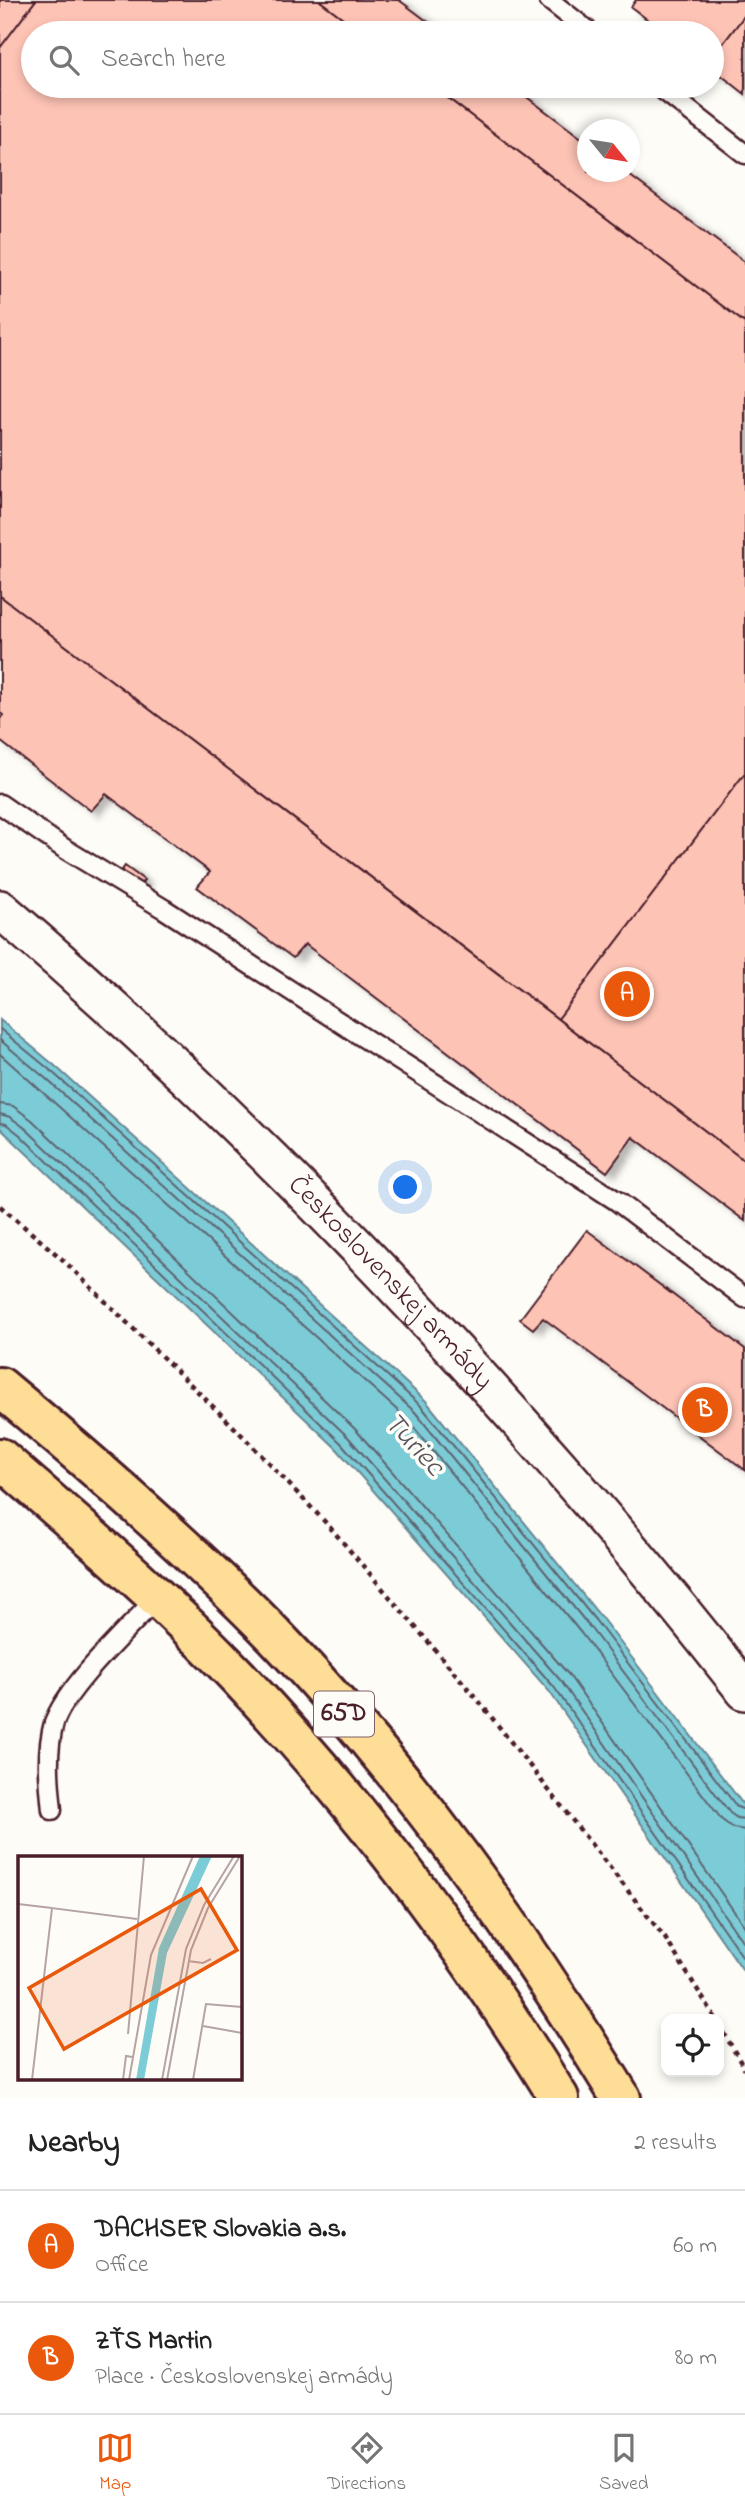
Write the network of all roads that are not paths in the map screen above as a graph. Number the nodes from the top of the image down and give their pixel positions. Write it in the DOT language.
graph roads {
  1 [pos="549,0"];
  2 [pos="576,21"];
  3 [pos="673,98"];
  4 [pos="745,154"];
  5 [pos="0,804"];
  6 [pos="0,909"];
  7 [pos="745,1298"];
  8 [pos="0,1387"];
  9 [pos="0,1458"];
  10 [pos="157,1598"];
  11 [pos="745,1691"];
  12 [pos="52,1810"];
  13 [pos="559,2098"];
  14 [pos="621,2098"];
  1 -- 2 [label="lane"];
  3 -- 4 [label="lane"];
  5 -- 7 [label="lane"];
  6 -- 11 [label="street, Československej armády"];
  8 -- 14 [label="main road, 65D"];
  9 -- 10 [label="main road, 65D"];
  10 -- 12 [label="lane"];
  10 -- 13 [label="main road, 65D"];
}
